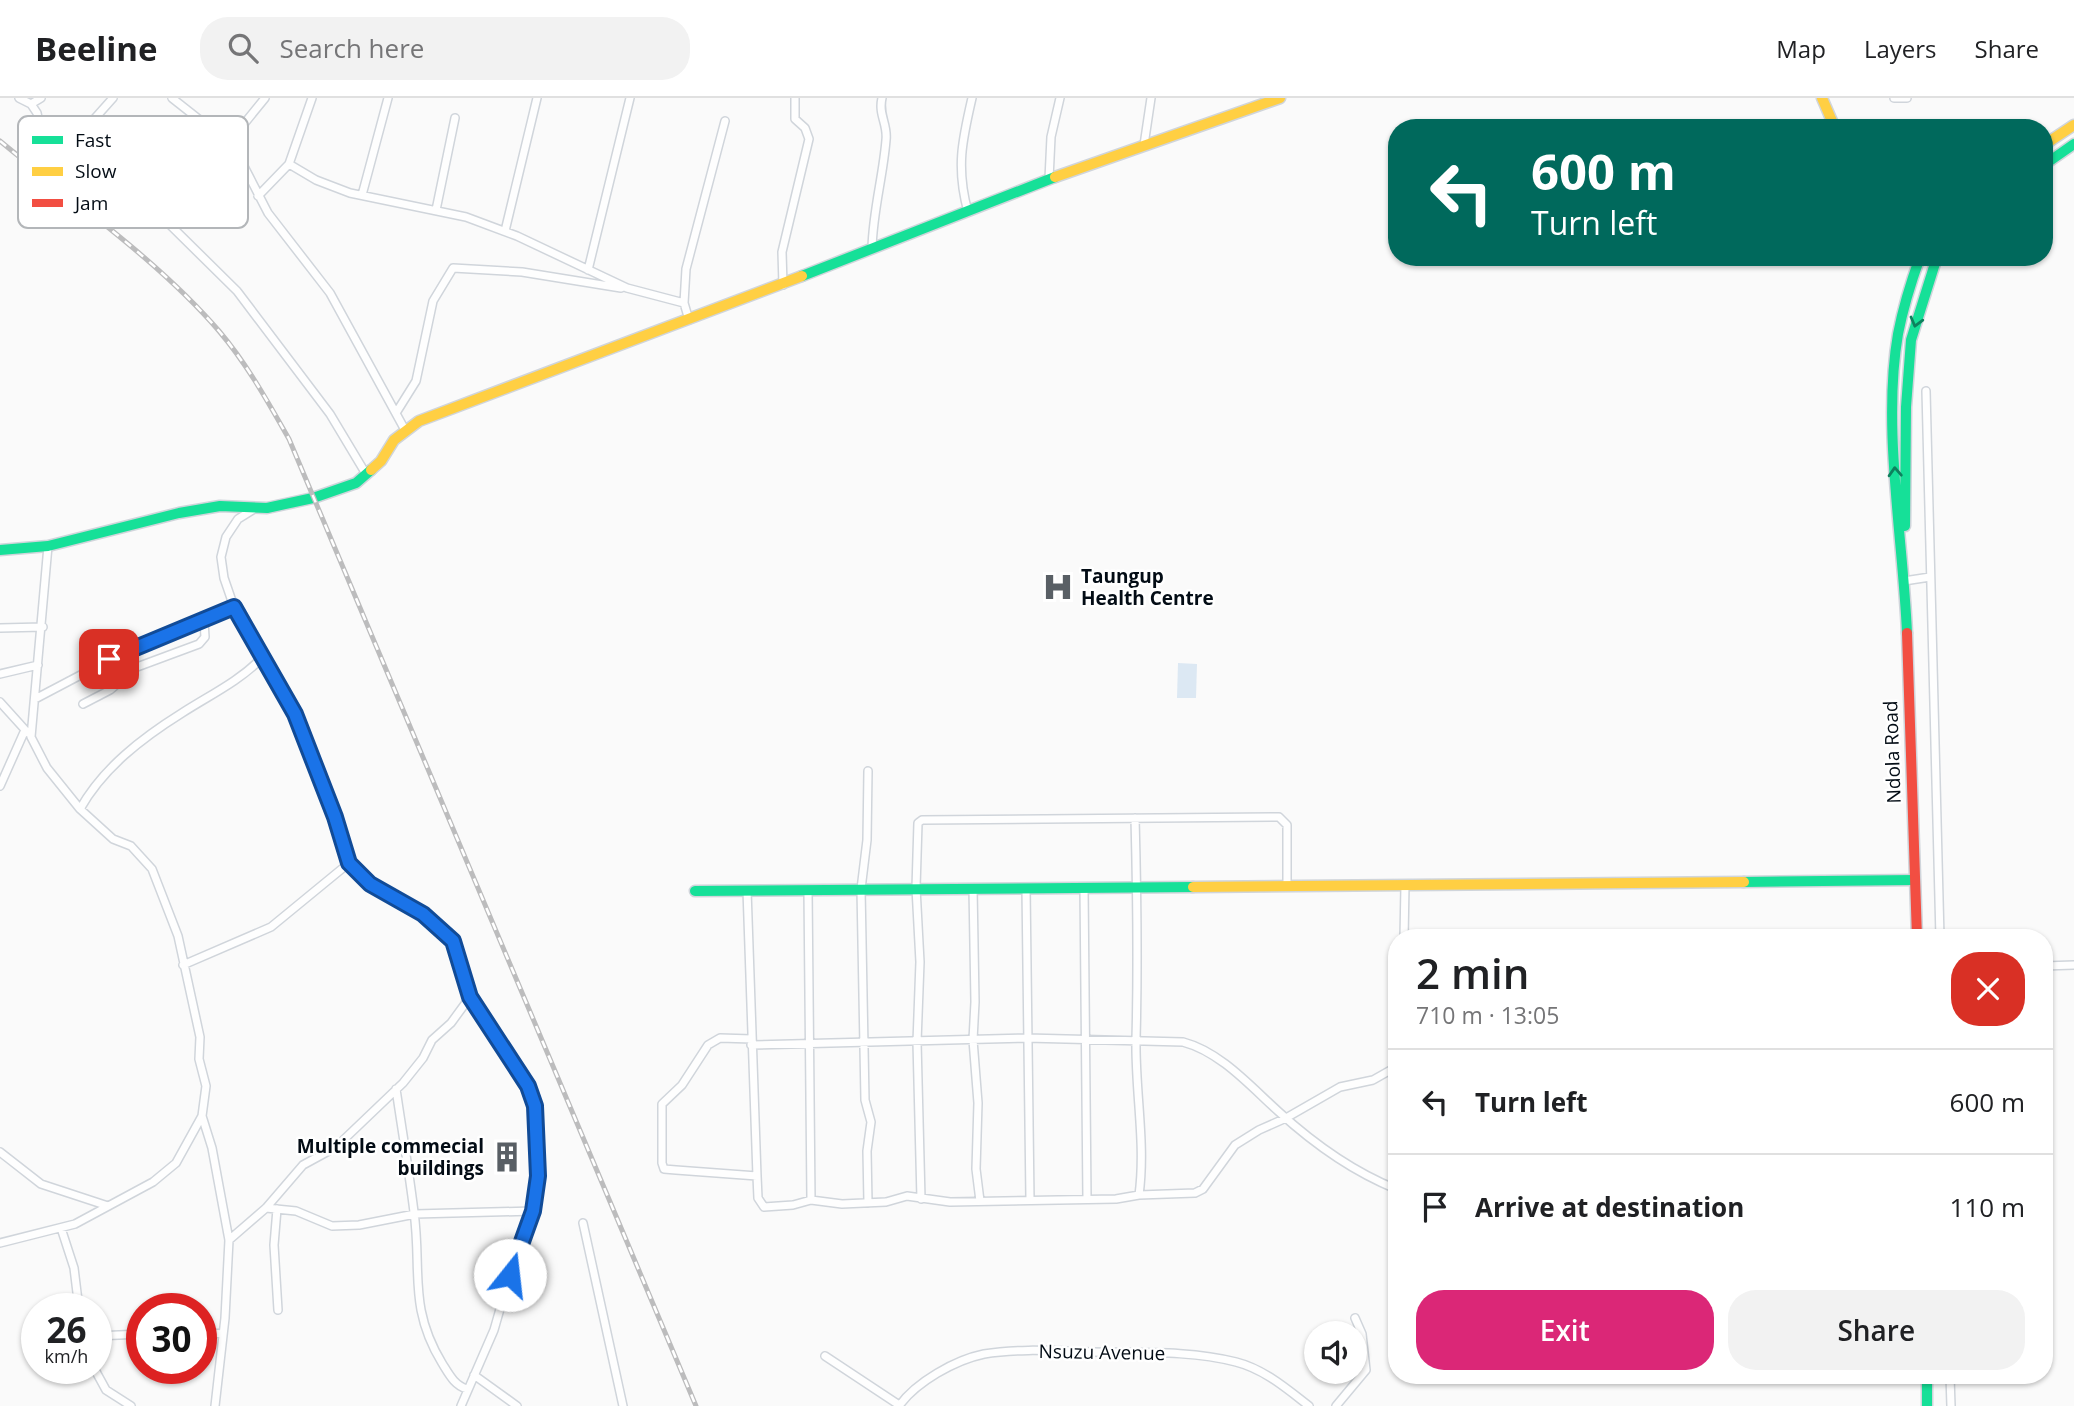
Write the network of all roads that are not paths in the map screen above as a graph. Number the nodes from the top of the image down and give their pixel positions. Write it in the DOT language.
graph roads {
  1 [pos="19,98"];
  2 [pos="41,98"];
  3 [pos="113,98"];
  4 [pos="172,98"];
  5 [pos="265,98"];
  6 [pos="312,98"];
  7 [pos="388,98"];
  8 [pos="537,98"];
  9 [pos="630,98"];
  10 [pos="795,98"];
  11 [pos="882,98"];
  12 [pos="972,98"];
  13 [pos="1060,98"];
  14 [pos="1151,98"];
  15 [pos="1280,98"];
  16 [pos="1822,98"];
  17 [pos="1894,98"];
  18 [pos="1907,98"];
  19 [pos="1254,102"];
  20 [pos="31,104"];
  21 [pos="38,116"];
  22 [pos="97,116"];
  23 [pos="195,116"];
  24 [pos="455,118"];
  25 [pos="248,119"];
  26 [pos="1831,119"];
  27 [pos="725,121"];
  28 [pos="2074,125"];
  29 [pos="2053,139"];
  30 [pos="2074,144"];
  31 [pos="1144,145"];
  32 [pos="2053,159"];
  33 [pos="289,164"];
  34 [pos="248,176"];
  35 [pos="1049,179"];
  36 [pos="362,195"];
  37 [pos="258,196"];
  38 [pos="436,210"];
  39 [pos="968,212"];
  40 [pos="173,228"];
  41 [pos="505,230"];
  42 [pos="872,248"];
  43 [pos="1917,266"];
  44 [pos="1934,266"];
  45 [pos="588,270"];
  46 [pos="783,285"];
  47 [pos="627,288"];
  48 [pos="684,303"];
  49 [pos="689,320"];
  50 [pos="1926,391"];
  51 [pos="396,413"];
  52 [pos="405,430"];
  53 [pos="366,474"];
  54 [pos="254,509"];
  55 [pos="47,546"];
  56 [pos="0,550"];
  57 [pos="1904,564"];
  58 [pos="1930,577"];
  59 [pos="1904,580"];
  60 [pos="234,607"];
  61 [pos="204,621"];
  62 [pos="43,627"];
  63 [pos="0,628"];
  64 [pos="262,659"];
  65 [pos="38,666"];
  66 [pos="0,674"];
  67 [pos="35,699"];
  68 [pos="0,702"];
  69 [pos="83,704"];
  70 [pos="28,733"];
  71 [pos="868,771"];
  72 [pos="0,786"];
  73 [pos="79,809"];
  74 [pos="1135,818"];
  75 [pos="349,863"];
  76 [pos="1914,880"];
  77 [pos="1287,885"];
  78 [pos="1405,885"];
  79 [pos="1084,887"];
  80 [pos="1137,887"];
  81 [pos="916,888"];
  82 [pos="973,888"];
  83 [pos="1026,888"];
  84 [pos="861,889"];
  85 [pos="747,890"];
  86 [pos="808,890"];
  87 [pos="695,891"];
  88 [pos="1404,929"];
  89 [pos="1916,929"];
  90 [pos="1940,929"];
  91 [pos="183,965"];
  92 [pos="2074,965"];
  93 [pos="2053,966"];
  94 [pos="470,997"];
  95 [pos="1027,1038"];
  96 [pos="1084,1038"];
  97 [pos="973,1040"];
  98 [pos="1136,1040"];
  99 [pos="752,1042"];
  100 [pos="916,1042"];
  101 [pos="864,1044"];
  102 [pos="808,1045"];
  103 [pos="1388,1072"];
  104 [pos="396,1089"];
  105 [pos="202,1116"];
  106 [pos="1286,1118"];
  107 [pos="0,1153"];
  108 [pos="757,1176"];
  109 [pos="1388,1185"];
  110 [pos="1139,1195"];
  111 [pos="921,1199"];
  112 [pos="1087,1199"];
  113 [pos="811,1200"];
  114 [pos="1030,1200"];
  115 [pos="980,1201"];
  116 [pos="868,1203"];
  117 [pos="108,1206"];
  118 [pos="266,1208"];
  119 [pos="277,1209"];
  120 [pos="533,1211"];
  121 [pos="415,1214"];
  122 [pos="583,1223"];
  123 [pos="61,1228"];
  124 [pos="229,1240"];
  125 [pos="0,1243"];
  126 [pos="77,1293"];
  127 [pos="278,1310"];
  128 [pos="1355,1318"];
  129 [pos="217,1333"];
  130 [pos="223,1334"];
  131 [pos="825,1356"];
  132 [pos="474,1375"];
  133 [pos="102,1384"];
  134 [pos="1927,1384"];
  135 [pos="1950,1384"];
  136 [pos="467,1389"];
  137 [pos="899,1405"];
  138 [pos="131,1406"];
  139 [pos="215,1406"];
  140 [pos="461,1406"];
  141 [pos="517,1406"];
  142 [pos="623,1406"];
  143 [pos="1308,1406"];
  144 [pos="1335,1406"];
  145 [pos="1927,1406"];
  146 [pos="1951,1406"];
  1 -- 20 [label="street"];
  2 -- 20 [label="street"];
  3 -- 22 [label="street"];
  4 -- 23 [label="street"];
  5 -- 25 [label="street"];
  6 -- 33 [label="street"];
  7 -- 36 [label="street"];
  8 -- 41 [label="street"];
  9 -- 45 [label="street"];
  10 -- 46 [label="street"];
  11 -- 42 [label="street"];
  12 -- 39 [label="street"];
  13 -- 35 [label="street"];
  14 -- 31 [label="street"];
  15 -- 19 [label="street"];
  16 -- 26 [label="street"];
  17 -- 18 [label="street"];
  19 -- 31 [label="street"];
  20 -- 21 [label="street"];
  24 -- 38 [label="street"];
  27 -- 48 [label="street"];
  28 -- 29 [label="street"];
  30 -- 32 [label="street"];
  31 -- 35 [label="street"];
  33 -- 36 [label="street"];
  33 -- 37 [label="street"];
  34 -- 37 [label="street"];
  35 -- 39 [label="street"];
  36 -- 38 [label="street"];
  37 -- 51 [label="street"];
  38 -- 41 [label="street"];
  39 -- 42 [label="street"];
  40 -- 53 [label="street"];
  41 -- 45 [label="street"];
  42 -- 46 [label="street"];
  57 -- 43 [label="street, one-way"];
  44 -- 57 [label="street, one-way"];
  45 -- 47 [label="street"];
  46 -- 49 [label="street"];
  47 -- 48 [label="street"];
  47 -- 51 [label="street"];
  48 -- 49 [label="street"];
  49 -- 52 [label="street"];
  50 -- 58 [label="street"];
  51 -- 52 [label="street"];
  52 -- 53 [label="street"];
  53 -- 54 [label="street"];
  54 -- 55 [label="street"];
  54 -- 60 [label="street"];
  55 -- 56 [label="street"];
  55 -- 62 [label="street"];
  57 -- 59 [label="street, Ndola Road"];
  58 -- 59 [label="street"];
  58 -- 90 [label="street"];
  59 -- 76 [label="street, Ndola Road"];
  60 -- 61 [label="street"];
  60 -- 64 [label="street"];
  61 -- 67 [label="street"];
  61 -- 69 [label="street"];
  62 -- 63 [label="street"];
  62 -- 65 [label="street"];
  64 -- 73 [label="street"];
  64 -- 75 [label="street"];
  65 -- 66 [label="street"];
  65 -- 67 [label="street"];
  67 -- 70 [label="street"];
  68 -- 70 [label="street"];
  70 -- 72 [label="street"];
  70 -- 73 [label="street"];
  71 -- 84 [label="street"];
  73 -- 91 [label="street"];
  74 -- 77 [label="street"];
  74 -- 80 [label="street"];
  74 -- 81 [label="street"];
  75 -- 91 [label="street"];
  75 -- 94 [label="street"];
  76 -- 78 [label="street"];
  76 -- 89 [label="street, Ndola Road"];
  77 -- 78 [label="street"];
  77 -- 80 [label="street"];
  78 -- 88 [label="street"];
  79 -- 80 [label="street"];
  79 -- 83 [label="street"];
  79 -- 96 [label="street"];
  80 -- 98 [label="street"];
  81 -- 82 [label="street"];
  81 -- 84 [label="street"];
  81 -- 100 [label="street"];
  82 -- 83 [label="street"];
  82 -- 97 [label="street"];
  83 -- 95 [label="street"];
  84 -- 86 [label="street"];
  84 -- 101 [label="street"];
  85 -- 86 [label="street"];
  85 -- 87 [label="street"];
  85 -- 99 [label="street"];
  86 -- 102 [label="street"];
  91 -- 105 [label="street"];
  92 -- 93 [label="street"];
  94 -- 104 [label="street"];
  94 -- 120 [label="street"];
  95 -- 96 [label="street"];
  95 -- 97 [label="street"];
  95 -- 114 [label="street"];
  96 -- 98 [label="street"];
  96 -- 112 [label="street"];
  97 -- 100 [label="street"];
  97 -- 115 [label="street"];
  98 -- 106 [label="street"];
  98 -- 110 [label="street"];
  99 -- 102 [label="street"];
  99 -- 108 [label="street"];
  99 -- 108 [label="street"];
  100 -- 101 [label="street"];
  100 -- 111 [label="street"];
  101 -- 102 [label="street"];
  101 -- 116 [label="street"];
  102 -- 113 [label="street"];
  103 -- 106 [label="street"];
  104 -- 118 [label="street"];
  104 -- 121 [label="street"];
  105 -- 117 [label="street"];
  105 -- 124 [label="street"];
  106 -- 109 [label="street"];
  106 -- 110 [label="street"];
  107 -- 117 [label="street"];
  108 -- 113 [label="street"];
  110 -- 112 [label="street"];
  111 -- 115 [label="street"];
  111 -- 116 [label="street"];
  112 -- 114 [label="street"];
  113 -- 116 [label="street"];
  114 -- 115 [label="street"];
  117 -- 123 [label="street"];
  118 -- 119 [label="street"];
  118 -- 124 [label="street"];
  119 -- 121 [label="street"];
  119 -- 127 [label="street"];
  120 -- 121 [label="street"];
  120 -- 132 [label="street"];
  121 -- 136 [label="street"];
  122 -- 142 [label="street"];
  123 -- 125 [label="street"];
  123 -- 126 [label="street"];
  124 -- 130 [label="street"];
  128 -- 144 [label="street"];
  129 -- 130 [label="street"];
  130 -- 139 [label="street"];
  131 -- 137 [label="street"];
  132 -- 136 [label="street"];
  132 -- 141 [label="street"];
  133 -- 138 [label="street"];
  134 -- 145 [label="street"];
  135 -- 146 [label="street"];
  136 -- 140 [label="street"];
  137 -- 143 [label="street, Nsuzu Avenue"];
}
